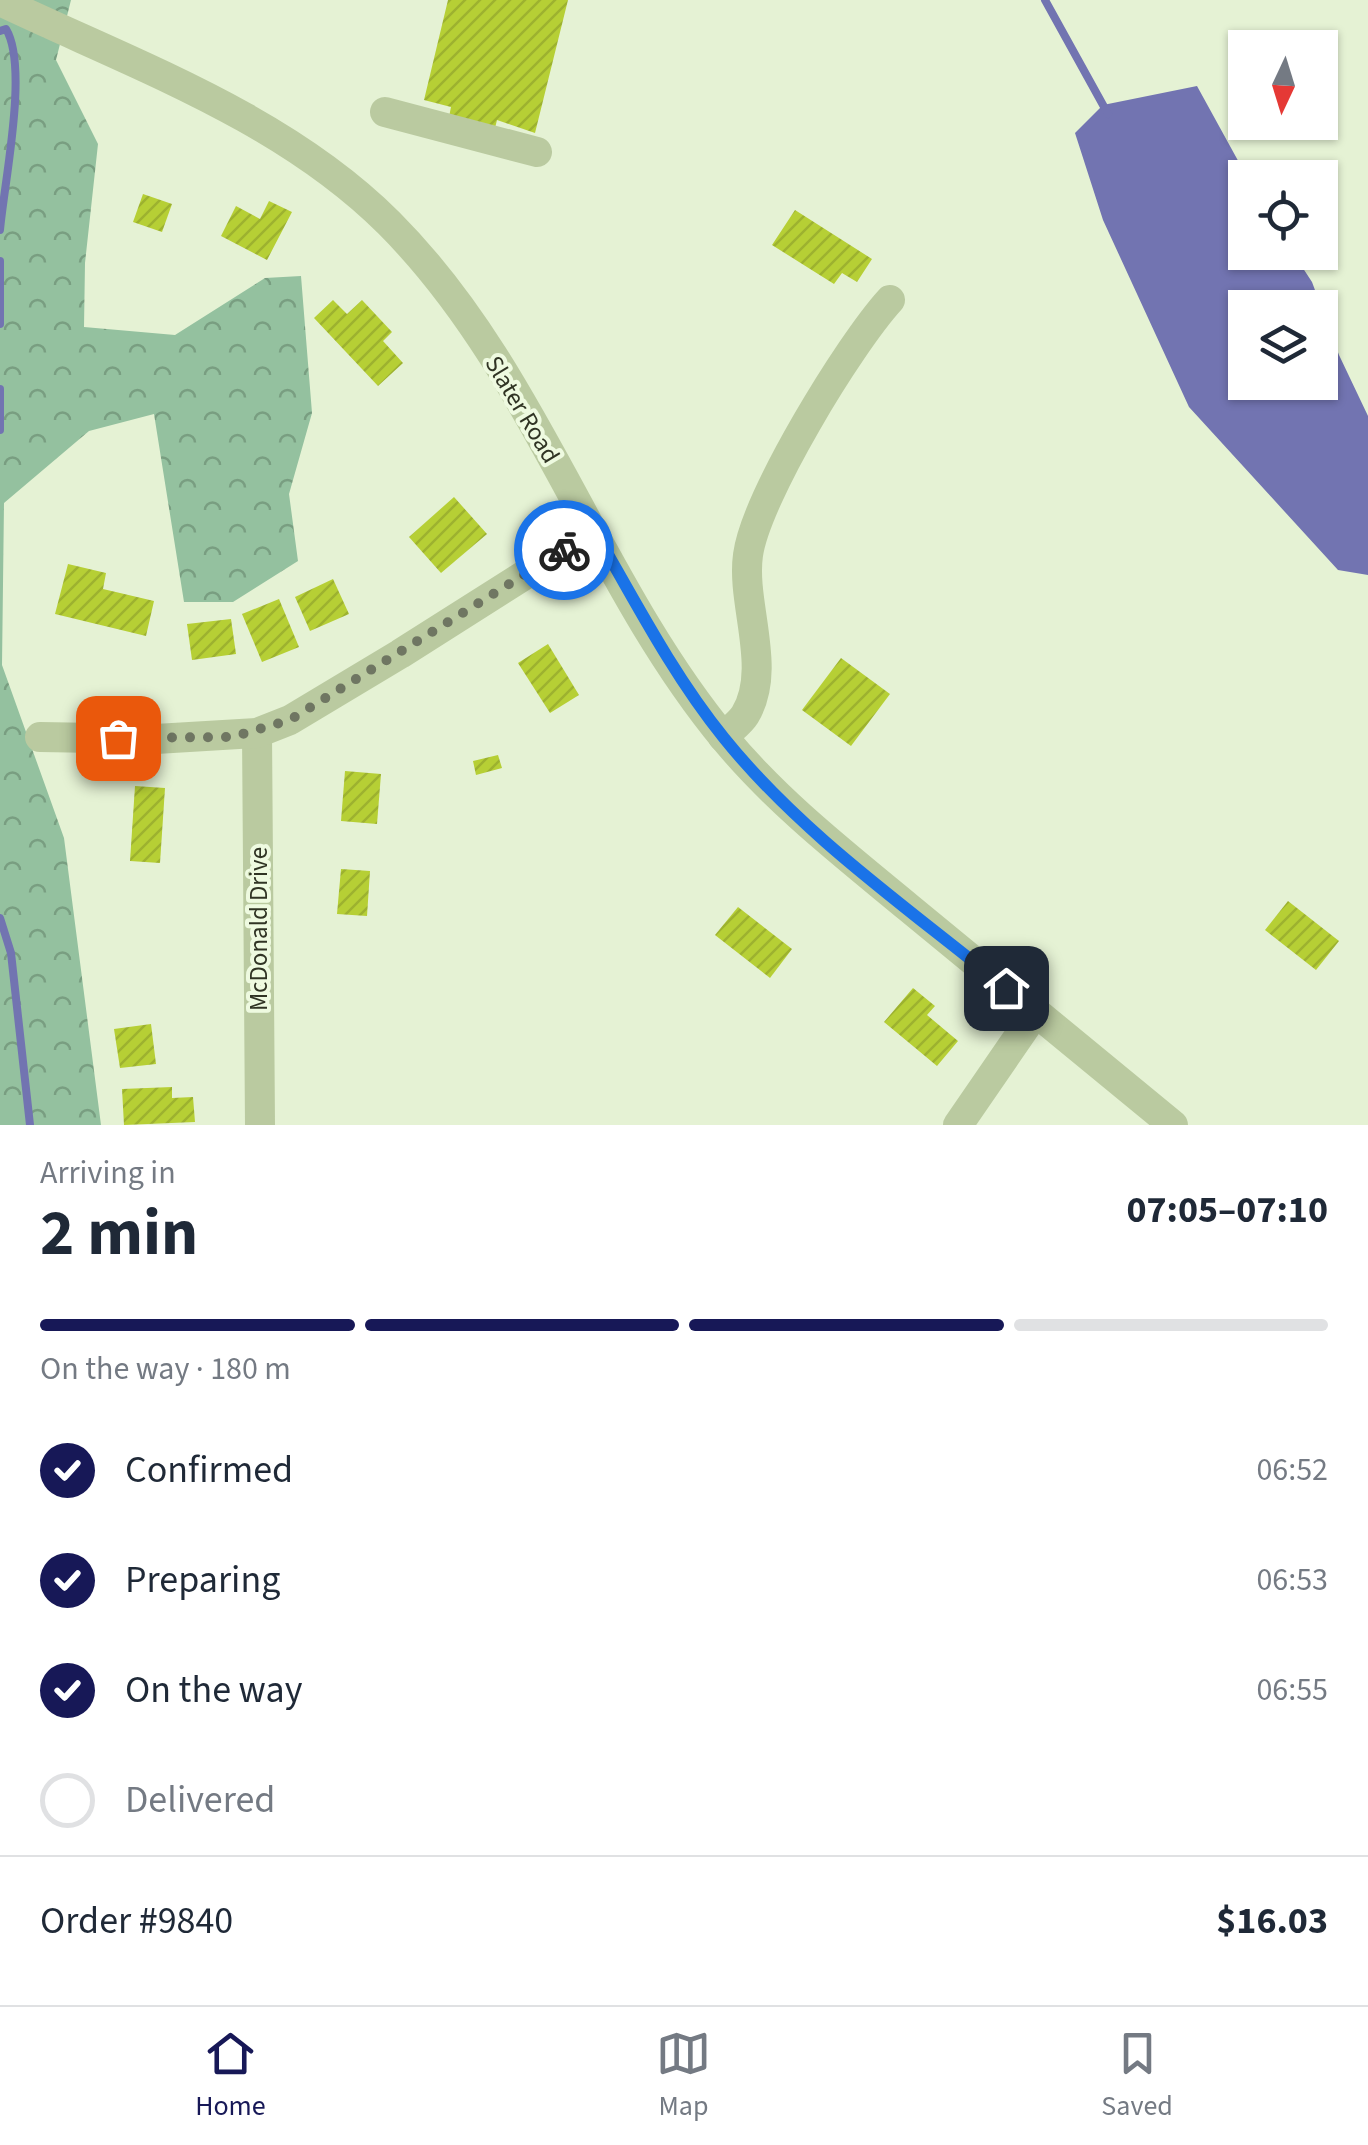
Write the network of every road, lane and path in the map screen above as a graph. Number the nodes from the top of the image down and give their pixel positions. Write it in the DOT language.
graph roads {
  1 [pos="0,1"];
  2 [pos="385,112"];
  3 [pos="537,152"];
  4 [pos="890,300"];
  5 [pos="594,530"];
  6 [pos="257,733"];
  7 [pos="723,736"];
  8 [pos="40,737"];
  9 [pos="1036,1013"];
  10 [pos="260,1125"];
  11 [pos="958,1125"];
  12 [pos="1173,1125"];
  1 -- 5 [label="street, Slater Road"];
  2 -- 3 [label="street"];
  4 -- 7 [label="street"];
  5 -- 6 [label="street"];
  5 -- 7 [label="street, Slater Road"];
  6 -- 8 [label="street"];
  6 -- 10 [label="street, McDonald Drive"];
  7 -- 9 [label="street, Slater Road"];
  9 -- 11 [label="street"];
  9 -- 12 [label="street, Slater Road"];
}
